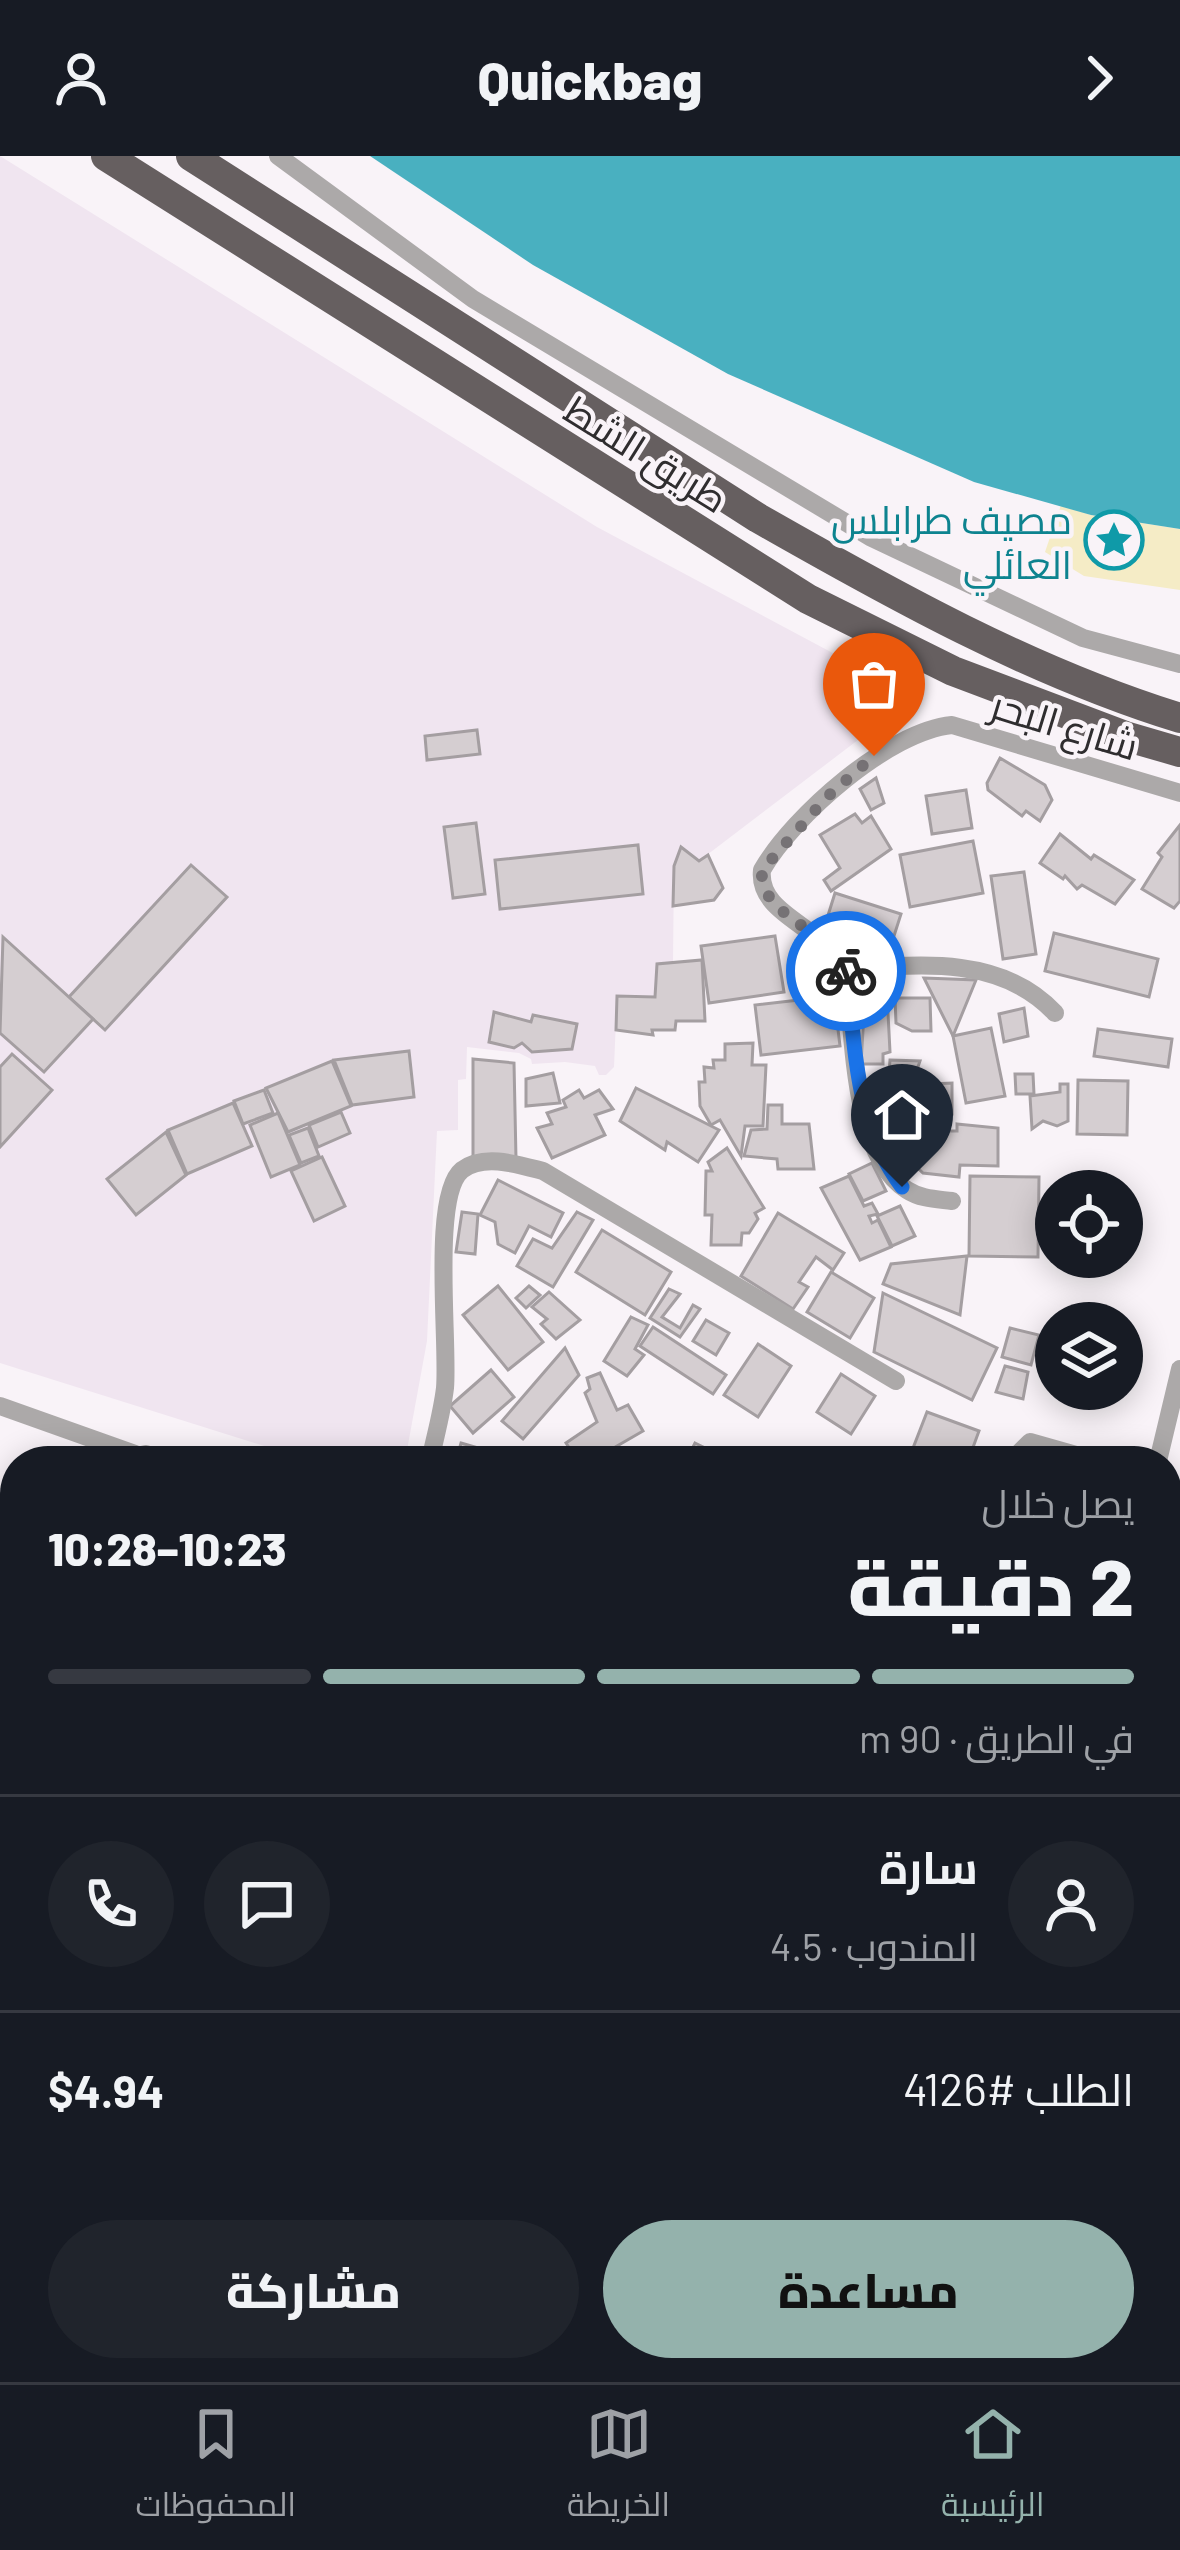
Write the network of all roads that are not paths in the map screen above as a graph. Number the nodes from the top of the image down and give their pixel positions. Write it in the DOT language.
graph roads {
  1 [pos="106,156"];
  2 [pos="190,156"];
  3 [pos="278,156"];
  4 [pos="1180,664"];
  5 [pos="1180,718"];
  6 [pos="1180,752"];
  7 [pos="1180,793"];
  8 [pos="846,970"];
  9 [pos="1055,1013"];
  10 [pos="952,1201"];
  11 [pos="1180,1370"];
  12 [pos="896,1381"];
  13 [pos="0,1406"];
  14 [pos="99,1446"];
  15 [pos="433,1446"];
  16 [pos="1162,1446"];
  1 -- 6 [label="highway, طريق الشط"];
  2 -- 5 [label="highway, طريق الشط"];
  3 -- 4 [label="street"];
  7 -- 8 [label="street, شارع البحر"];
  8 -- 9 [label="street"];
  8 -- 10 [label="street"];
  11 -- 16 [label="street"];
  12 -- 15 [label="street"];
  13 -- 14 [label="street"];
}
